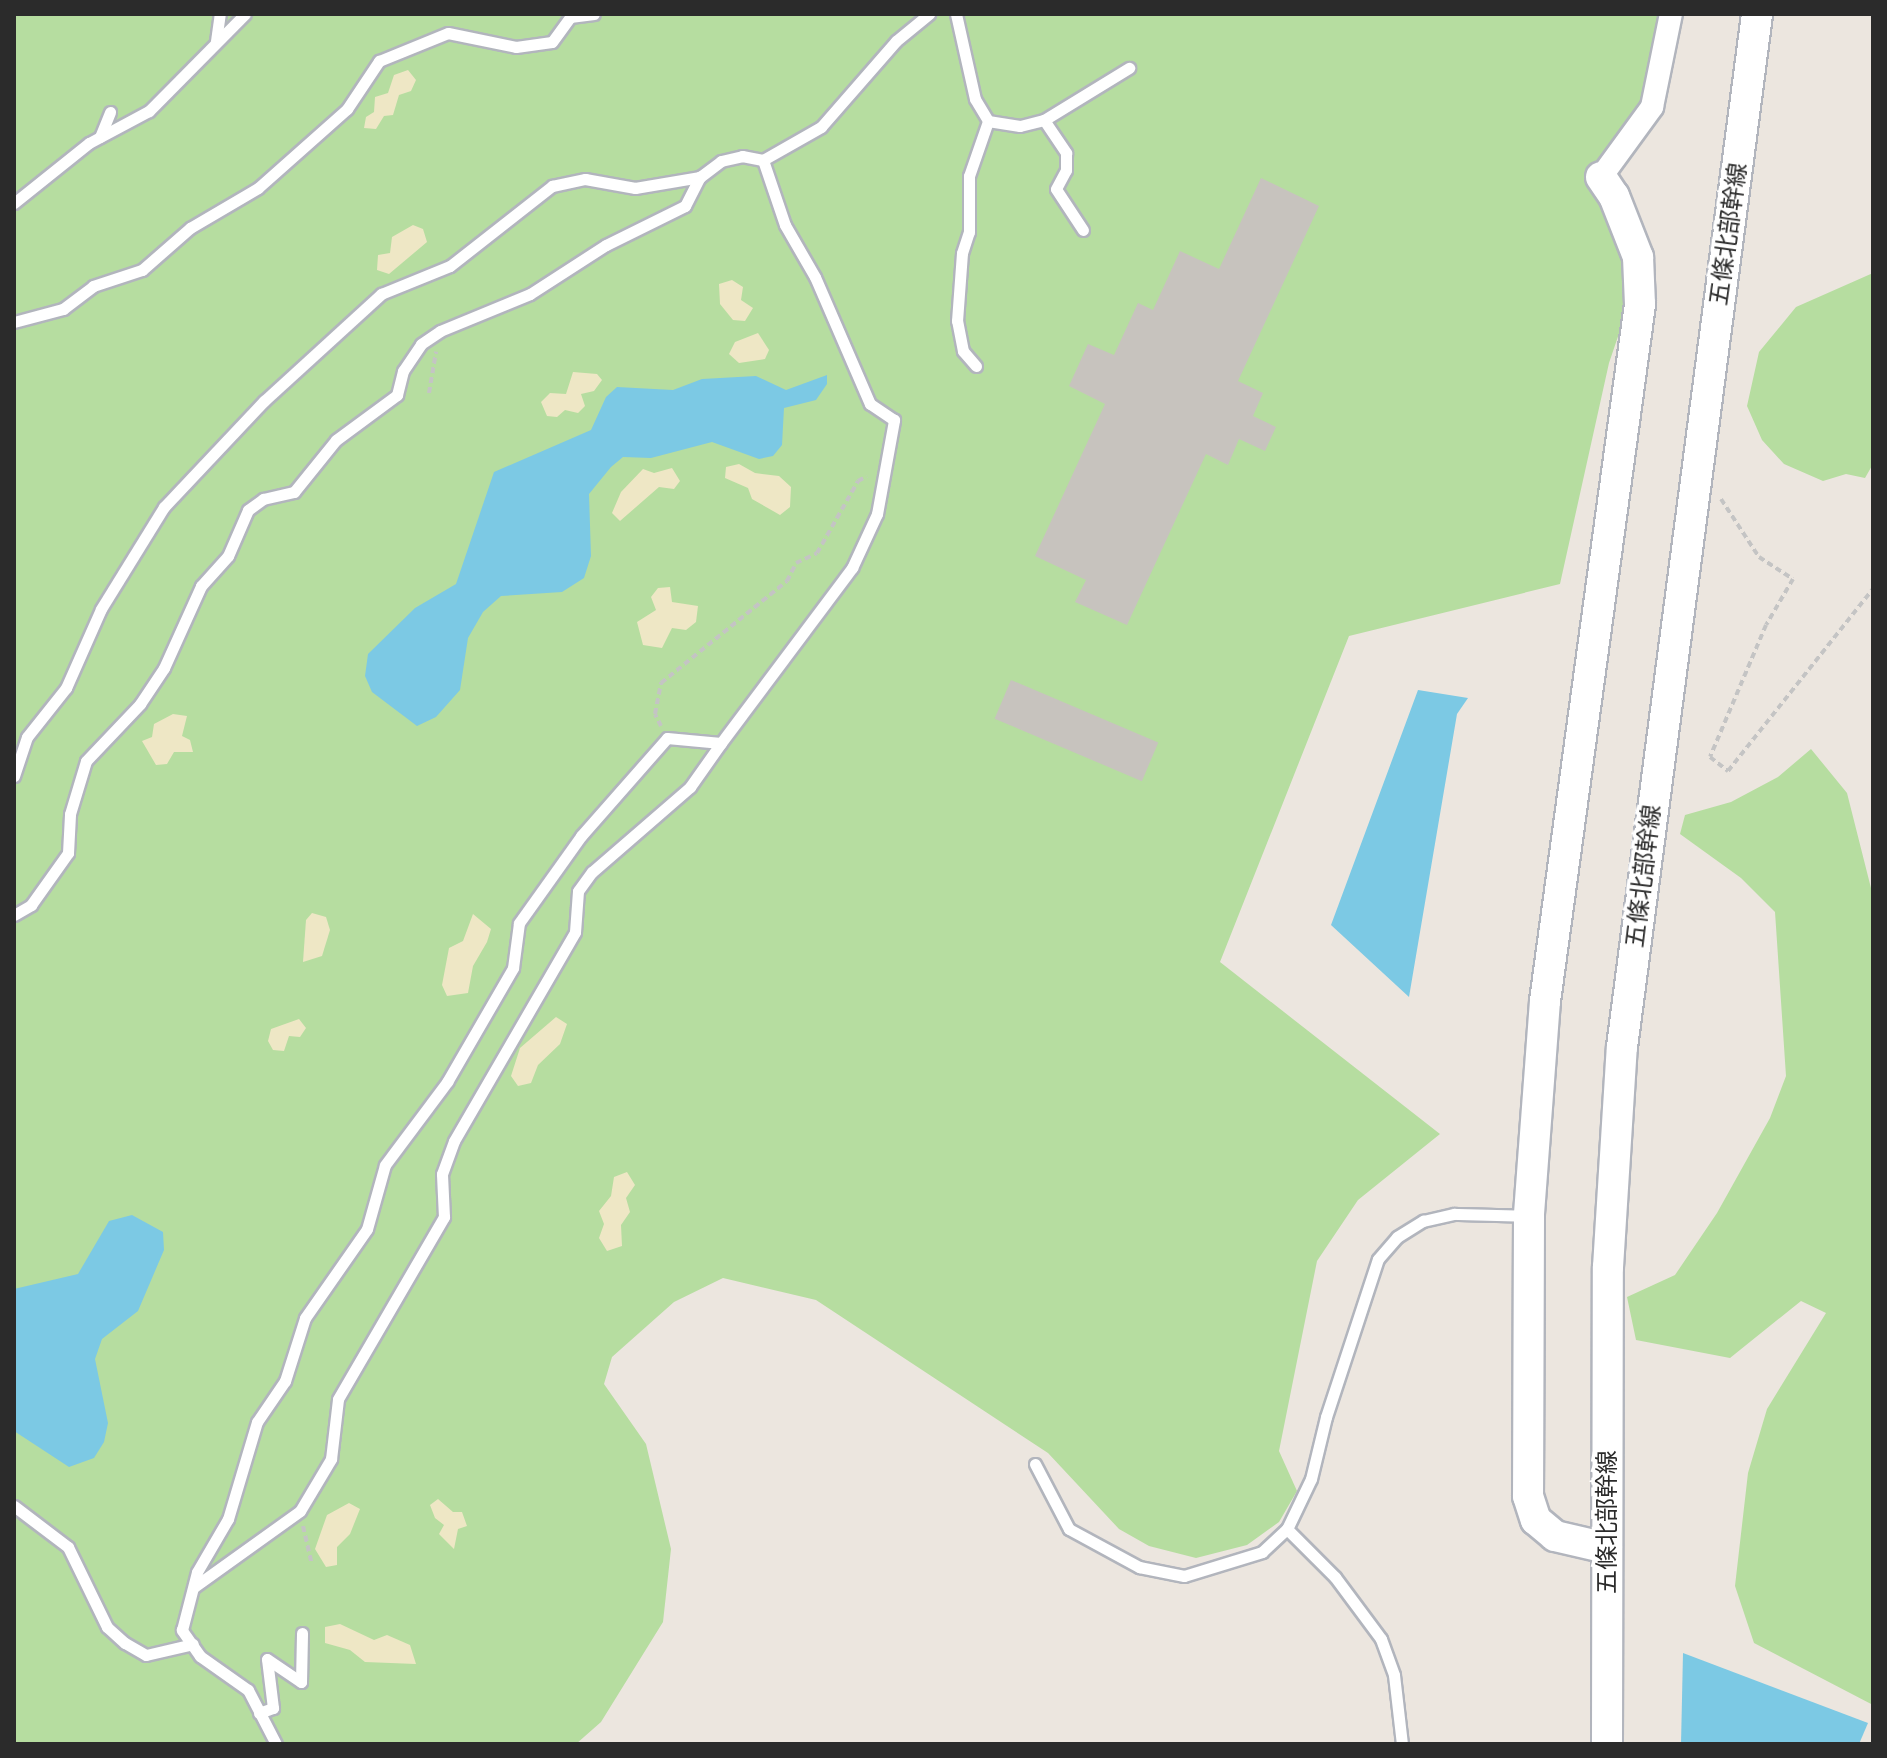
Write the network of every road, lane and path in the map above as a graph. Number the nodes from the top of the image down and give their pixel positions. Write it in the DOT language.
graph roads {
  1 [pos="220,14"];
  2 [pos="245,14"];
  3 [pos="594,14"];
  4 [pos="929,14"];
  5 [pos="956,14"];
  6 [pos="1671,14"];
  7 [pos="1757,14"];
  8 [pos="216,41"];
  9 [pos="1129,68"];
  10 [pos="110,112"];
  11 [pos="1044,120"];
  12 [pos="988,121"];
  13 [pos="100,137"];
  14 [pos="763,160"];
  15 [pos="700,177"];
  16 [pos="1601,177"];
  17 [pos="14,203"];
  18 [pos="1083,230"];
  19 [pos="14,322"];
  20 [pos="440,331"];
  21 [pos="976,366"];
  22 [pos="429,393"];
  23 [pos="1697,463"];
  24 [pos="886,465"];
  25 [pos="1873,589"];
  26 [pos="667,738"];
  27 [pos="721,743"];
  28 [pos="14,776"];
  29 [pos="14,915"];
  30 [pos="1529,1216"];
  31 [pos="1035,1464"];
  32 [pos="14,1506"];
  33 [pos="300,1511"];
  34 [pos="1287,1529"];
  35 [pos="1607,1548"];
  36 [pos="311,1562"];
  37 [pos="193,1587"];
  38 [pos="302,1633"];
  39 [pos="193,1644"];
  40 [pos="259,1713"];
  41 [pos="276,1744"];
  42 [pos="1402,1744"];
  43 [pos="1607,1744"];
  1 -- 8 [label="lane"];
  2 -- 8 [label="lane"];
  3 -- 19 [label="lane"];
  4 -- 14 [label="lane"];
  5 -- 12 [label="lane"];
  6 -- 16 [label="street"];
  7 -- 23 [label="street, 五條北部幹線"];
  8 -- 13 [label="lane"];
  9 -- 11 [label="lane"];
  10 -- 13 [label="lane"];
  11 -- 12 [label="lane"];
  11 -- 18 [label="lane"];
  12 -- 21 [label="lane"];
  13 -- 17 [label="lane"];
  14 -- 15 [label="lane"];
  14 -- 24 [label="lane"];
  15 -- 20 [label="lane"];
  15 -- 28 [label="lane"];
  16 -- 30 [label="street"];
  20 -- 22 [label="path"];
  20 -- 29 [label="lane"];
  23 -- 25 [label="path"];
  23 -- 35 [label="street, 五條北部幹線"];
  24 -- 26 [label="path"];
  24 -- 27 [label="lane"];
  26 -- 27 [label="lane"];
  26 -- 37 [label="lane"];
  27 -- 33 [label="lane"];
  30 -- 34 [label="lane"];
  30 -- 35 [label="street"];
  31 -- 34 [label="lane"];
  32 -- 39 [label="lane"];
  33 -- 36 [label="path"];
  33 -- 37 [label="lane"];
  34 -- 42 [label="lane"];
  35 -- 43 [label="street, 五條北部幹線"];
  37 -- 39 [label="lane"];
  38 -- 40 [label="lane"];
  39 -- 40 [label="lane"];
  40 -- 41 [label="lane"];
}
